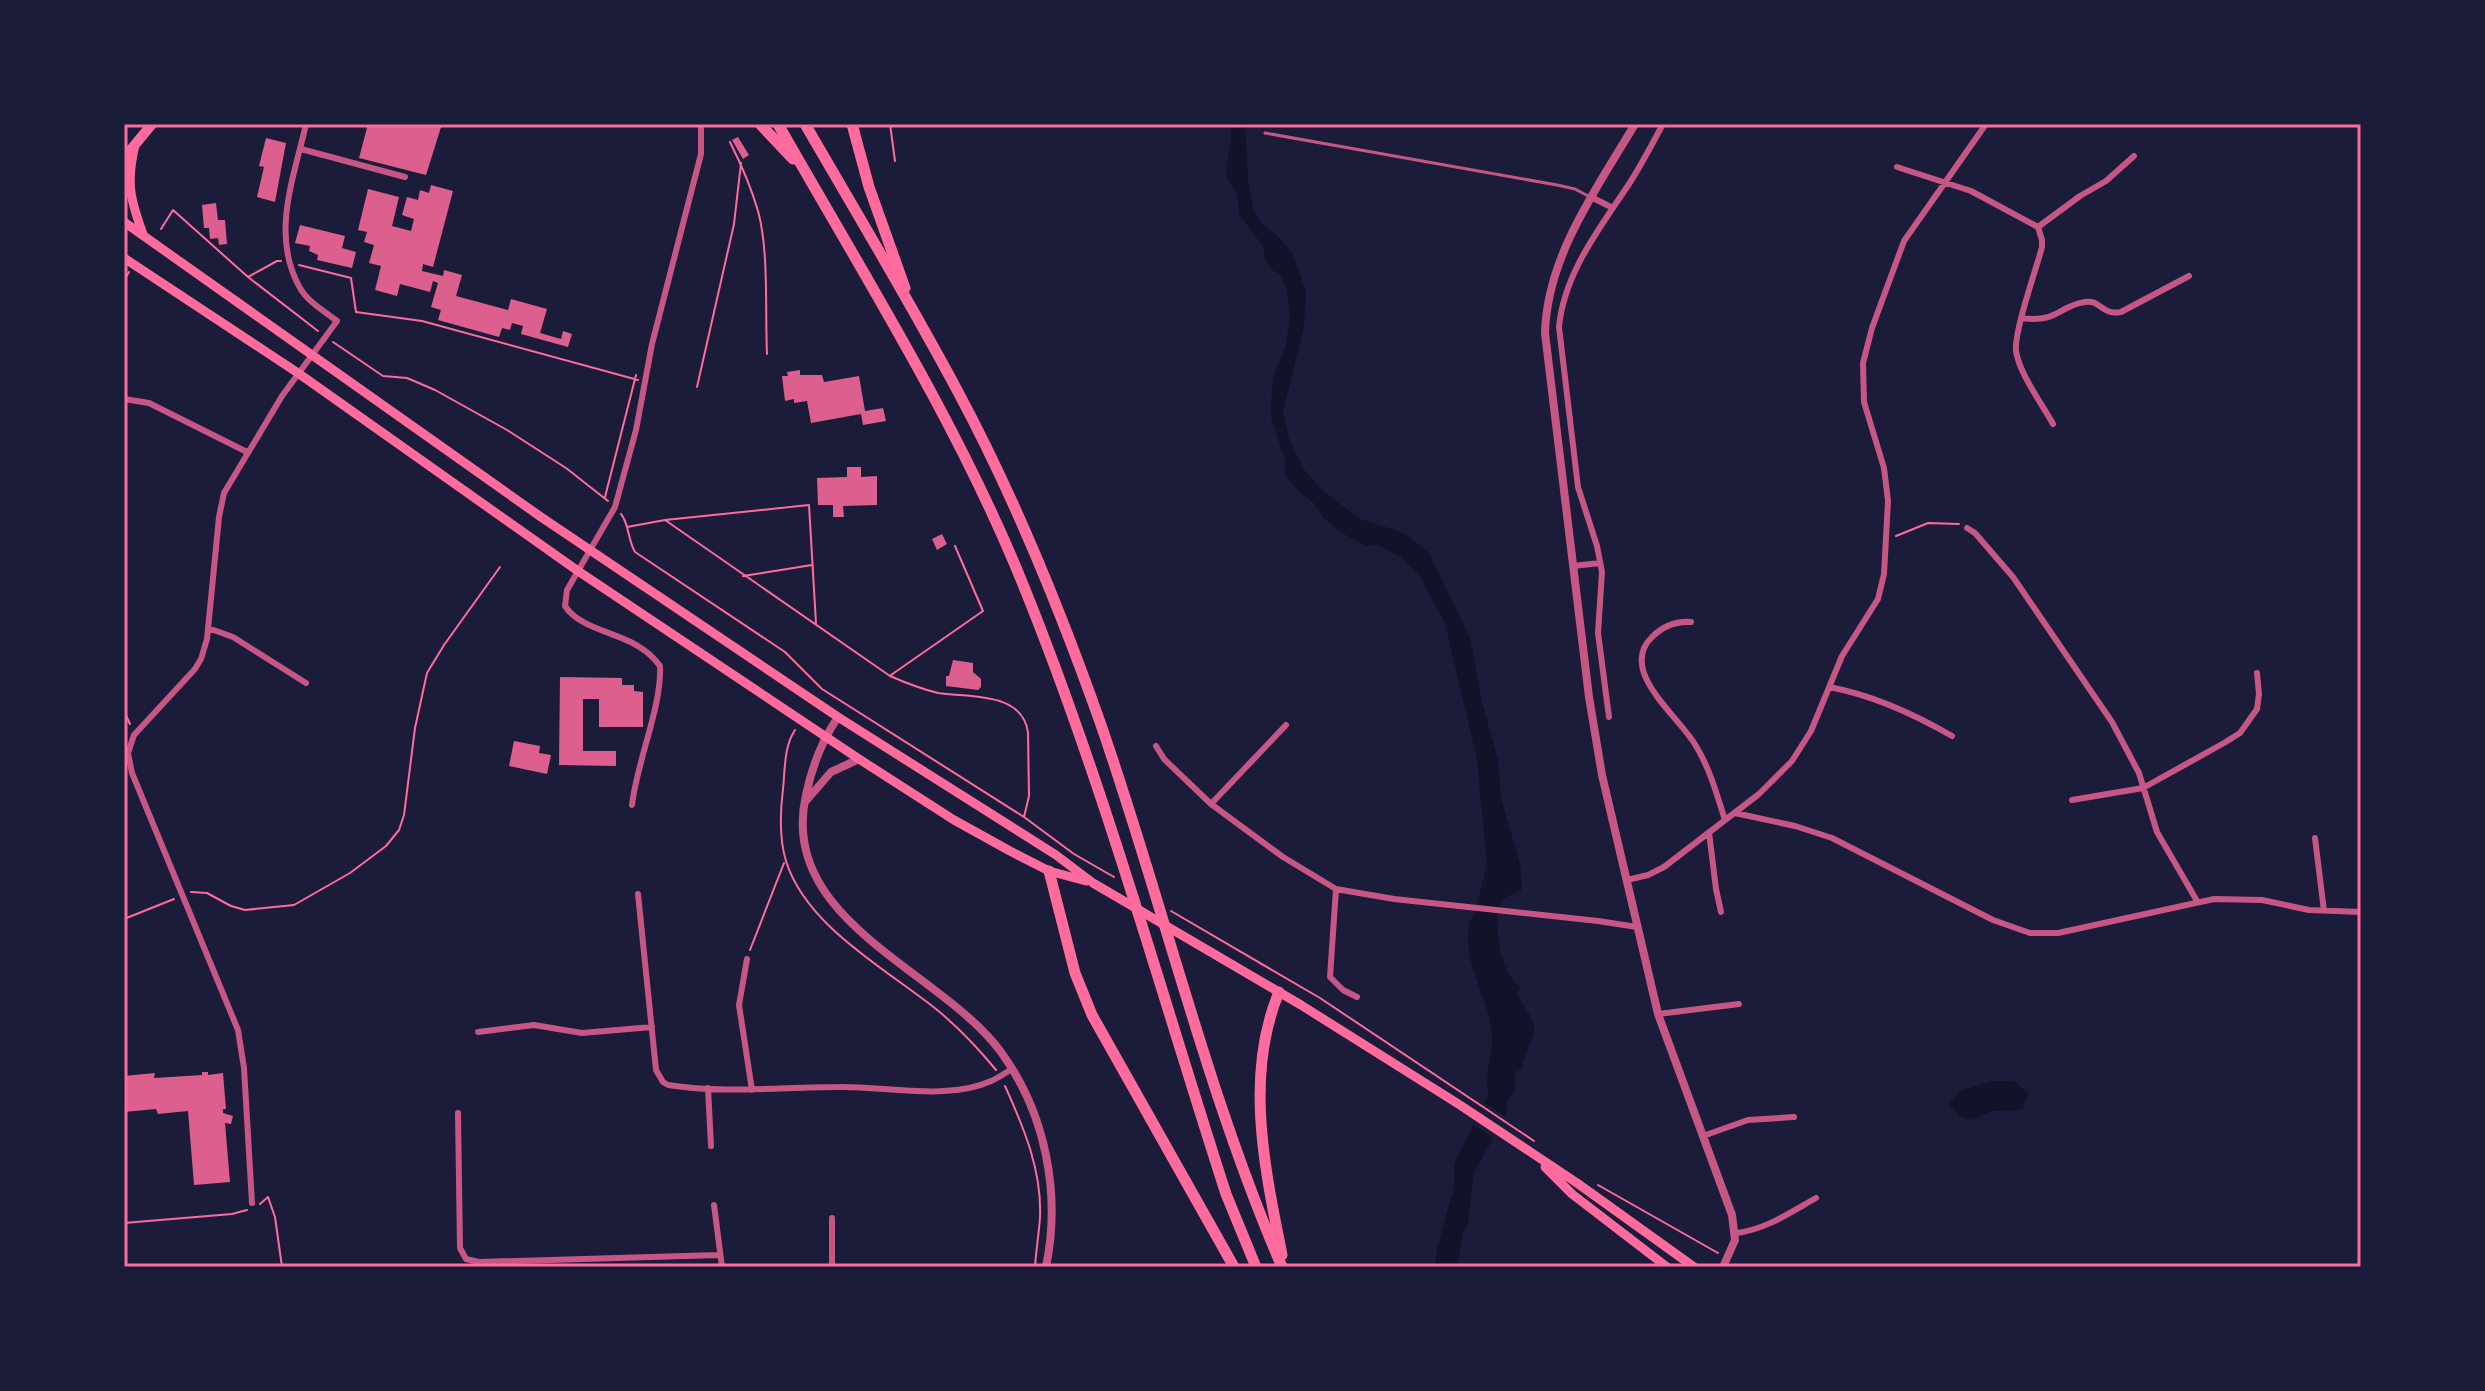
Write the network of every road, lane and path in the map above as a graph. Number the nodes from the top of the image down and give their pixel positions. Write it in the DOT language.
graph roads {
  1 [pos="152,124"];
  2 [pos="306,124"];
  3 [pos="701,124"];
  4 [pos="760,124"];
  5 [pos="778,124"];
  6 [pos="805,124"];
  7 [pos="852,124"];
  8 [pos="890,124"];
  9 [pos="1635,124"];
  10 [pos="1663,124"];
  11 [pos="1986,124"];
  12 [pos="1265,133"];
  13 [pos="730,142"];
  14 [pos="136,143"];
  15 [pos="301,149"];
  16 [pos="2134,156"];
  17 [pos="124,158"];
  18 [pos="895,161"];
  19 [pos="741,163"];
  20 [pos="1897,167"];
  21 [pos="805,171"];
  22 [pos="405,177"];
  23 [pos="1945,183"];
  24 [pos="1591,197"];
  25 [pos="1611,207"];
  26 [pos="124,222"];
  27 [pos="2038,227"];
  28 [pos="161,229"];
  29 [pos="143,234"];
  30 [pos="124,258"];
  31 [pos="290,263"];
  32 [pos="130,271"];
  33 [pos="2189,276"];
  34 [pos="248,277"];
  35 [pos="124,280"];
  36 [pos="914,315"];
  37 [pos="2022,318"];
  38 [pos="325,336"];
  39 [pos="767,354"];
  40 [pos="311,355"];
  41 [pos="298,373"];
  42 [pos="635,380"];
  43 [pos="697,387"];
  44 [pos="124,399"];
  45 [pos="2053,424"];
  46 [pos="247,452"];
  47 [pos="615,507"];
  48 [pos="665,520"];
  49 [pos="626,528"];
  50 [pos="1967,528"];
  51 [pos="1886,538"];
  52 [pos="955,546"];
  53 [pos="591,550"];
  54 [pos="1600,563"];
  55 [pos="814,565"];
  56 [pos="1573,566"];
  57 [pos="500,567"];
  58 [pos="578,571"];
  59 [pos="742,576"];
  60 [pos="1691,622"];
  61 [pos="816,625"];
  62 [pos="208,628"];
  63 [pos="2257,673"];
  64 [pos="890,676"];
  65 [pos="306,683"];
  66 [pos="1829,687"];
  67 [pos="838,717"];
  68 [pos="1609,717"];
  69 [pos="1286,725"];
  70 [pos="1952,736"];
  71 [pos="825,737"];
  72 [pos="787,742"];
  73 [pos="1156,746"];
  74 [pos="859,759"];
  75 [pos="2143,788"];
  76 [pos="2072,800"];
  77 [pos="804,802"];
  78 [pos="1211,804"];
  79 [pos="632,805"];
  80 [pos="1735,813"];
  81 [pos="1024,817"];
  82 [pos="1725,820"];
  83 [pos="1709,832"];
  84 [pos="2315,838"];
  85 [pos="785,860"];
  86 [pos="1087,861"];
  87 [pos="1049,871"];
  88 [pos="1627,880"];
  89 [pos="1093,883"];
  90 [pos="1336,889"];
  91 [pos="638,894"];
  92 [pos="183,895"];
  93 [pos="2197,901"];
  94 [pos="2324,911"];
  95 [pos="1721,912"];
  96 [pos="2361,912"];
  97 [pos="124,919"];
  98 [pos="1199,927"];
  99 [pos="1637,927"];
  100 [pos="747,959"];
  101 [pos="1279,992"];
  102 [pos="1357,997"];
  103 [pos="1739,1004"];
  104 [pos="1658,1014"];
  105 [pos="652,1027"];
  106 [pos="478,1032"];
  107 [pos="1012,1069"];
  108 [pos="1000,1075"];
  109 [pos="708,1088"];
  110 [pos="752,1090"];
  111 [pos="458,1113"];
  112 [pos="1794,1117"];
  113 [pos="1703,1136"];
  114 [pos="711,1146"];
  115 [pos="1541,1146"];
  116 [pos="1534,1156"];
  117 [pos="1591,1180"];
  118 [pos="1816,1198"];
  119 [pos="252,1203"];
  120 [pos="714,1205"];
  121 [pos="832,1218"];
  122 [pos="124,1223"];
  123 [pos="1736,1233"];
  124 [pos="1706,1246"];
  125 [pos="718,1255"];
  126 [pos="282,1267"];
  127 [pos="722,1267"];
  128 [pos="832,1267"];
  129 [pos="1035,1267"];
  130 [pos="1046,1267"];
  131 [pos="1234,1267"];
  132 [pos="1256,1267"];
  133 [pos="1283,1267"];
  134 [pos="1667,1267"];
  135 [pos="1694,1267"];
  136 [pos="1723,1267"];
  1 -- 14 [label="main road"];
  2 -- 15 [label="street"];
  3 -- 47 [label="street"];
  4 -- 21 [label="highway"];
  5 -- 21 [label="highway"];
  6 -- 36 [label="highway"];
  7 -- 36 [label="highway"];
  8 -- 18 [label="path"];
  9 -- 24 [label="street"];
  10 -- 25 [label="street"];
  11 -- 23 [label="street"];
  12 -- 24 [label="lane"];
  13 -- 19 [label="path"];
  14 -- 17 [label="main road"];
  14 -- 29 [label="main road"];
  15 -- 22 [label="street"];
  15 -- 31 [label="street"];
  16 -- 27 [label="street"];
  19 -- 39 [label="path"];
  19 -- 43 [label="path"];
  20 -- 23 [label="street"];
  21 -- 132 [label="highway"];
  23 -- 27 [label="street"];
  23 -- 51 [label="street"];
  24 -- 25 [label="street"];
  24 -- 56 [label="street"];
  25 -- 54 [label="street"];
  26 -- 29 [label="main road"];
  27 -- 37 [label="street"];
  28 -- 34 [label="path"];
  29 -- 40 [label="main road"];
  30 -- 41 [label="main road"];
  31 -- 34 [label="path"];
  31 -- 38 [label="street"];
  31 -- 42 [label="path"];
  32 -- 35 [label="path"];
  33 -- 37 [label="street"];
  34 -- 38 [label="path"];
  36 -- 133 [label="highway"];
  37 -- 45 [label="street"];
  38 -- 40 [label="street"];
  38 -- 47 [label="path"];
  40 -- 41 [label="street"];
  40 -- 53 [label="main road"];
  41 -- 46 [label="street"];
  41 -- 58 [label="main road"];
  44 -- 46 [label="street"];
  46 -- 62 [label="street"];
  47 -- 49 [label="path"];
  47 -- 53 [label="street"];
  48 -- 49 [label="path"];
  48 -- 55 [label="path"];
  48 -- 59 [label="path"];
  49 -- 81 [label="path"];
  50 -- 51 [label="path"];
  50 -- 75 [label="street"];
  51 -- 66 [label="street"];
  52 -- 64 [label="path"];
  53 -- 58 [label="street"];
  53 -- 67 [label="main road"];
  54 -- 56 [label="street"];
  54 -- 68 [label="street"];
  55 -- 59 [label="path"];
  55 -- 61 [label="path"];
  56 -- 88 [label="street"];
  57 -- 92 [label="path"];
  58 -- 71 [label="main road"];
  58 -- 79 [label="street"];
  59 -- 61 [label="path"];
  60 -- 82 [label="street"];
  61 -- 64 [label="path"];
  62 -- 65 [label="street"];
  62 -- 92 [label="street"];
  63 -- 75 [label="street"];
  64 -- 81 [label="path"];
  66 -- 70 [label="street"];
  66 -- 80 [label="street"];
  67 -- 71 [label="street"];
  67 -- 89 [label="main road"];
  69 -- 78 [label="street"];
  71 -- 74 [label="main road"];
  71 -- 77 [label="street"];
  72 -- 85 [label="path"];
  73 -- 78 [label="street"];
  74 -- 77 [label="street"];
  74 -- 87 [label="main road"];
  75 -- 76 [label="street"];
  75 -- 93 [label="street"];
  77 -- 107 [label="street"];
  78 -- 90 [label="street"];
  80 -- 82 [label="street"];
  80 -- 93 [label="street"];
  81 -- 86 [label="path"];
  82 -- 83 [label="street"];
  83 -- 88 [label="street"];
  83 -- 95 [label="street"];
  84 -- 94 [label="street"];
  85 -- 100 [label="path"];
  85 -- 108 [label="path"];
  87 -- 89 [label="main road"];
  87 -- 131 [label="highway"];
  88 -- 99 [label="street"];
  89 -- 101 [label="main road"];
  90 -- 99 [label="street"];
  90 -- 102 [label="street"];
  91 -- 105 [label="street"];
  92 -- 97 [label="path"];
  92 -- 119 [label="street"];
  93 -- 94 [label="street"];
  94 -- 96 [label="street"];
  98 -- 115 [label="path"];
  99 -- 104 [label="street"];
  100 -- 110 [label="street"];
  101 -- 116 [label="main road"];
  101 -- 133 [label="highway"];
  103 -- 104 [label="street"];
  104 -- 113 [label="street"];
  105 -- 106 [label="street"];
  105 -- 109 [label="street"];
  107 -- 108 [label="street"];
  107 -- 130 [label="street"];
  108 -- 110 [label="street"];
  108 -- 129 [label="path"];
  109 -- 110 [label="street"];
  109 -- 114 [label="street"];
  111 -- 125 [label="street"];
  112 -- 113 [label="street"];
  113 -- 123 [label="street"];
  116 -- 134 [label="main road"];
  116 -- 135 [label="main road"];
  117 -- 124 [label="path"];
  118 -- 123 [label="street"];
  120 -- 125 [label="street"];
  121 -- 128 [label="street"];
  122 -- 126 [label="path"];
  123 -- 136 [label="street"];
  125 -- 127 [label="street"];
}
